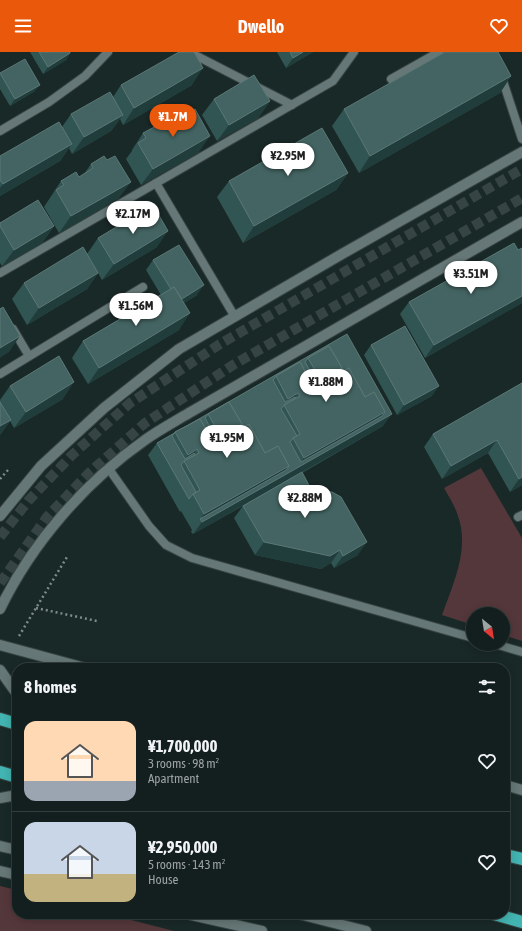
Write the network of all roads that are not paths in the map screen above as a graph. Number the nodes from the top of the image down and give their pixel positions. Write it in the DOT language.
graph roads {
  1 [pos="108,52"];
  2 [pos="189,52"];
  3 [pos="354,52"];
  4 [pos="439,52"];
  5 [pos="498,66"];
  6 [pos="391,79"];
  7 [pos="292,105"];
  8 [pos="0,131"];
  9 [pos="522,139"];
  10 [pos="522,152"];
  11 [pos="156,183"];
  12 [pos="522,222"];
  13 [pos="0,273"];
  14 [pos="143,287"];
  15 [pos="235,317"];
  16 [pos="7,319"];
  17 [pos="30,356"];
  18 [pos="0,374"];
  19 [pos="109,469"];
  20 [pos="0,516"];
  21 [pos="0,609"];
  22 [pos="466,636"];
  23 [pos="0,645"];
  24 [pos="510,648"];
  25 [pos="522,652"];
  26 [pos="67,663"];
  27 [pos="0,670"];
  28 [pos="12,687"];
  29 [pos="0,719"];
  30 [pos="12,723"];
  31 [pos="0,772"];
  32 [pos="12,776"];
  33 [pos="510,786"];
  34 [pos="522,790"];
  35 [pos="12,796"];
  36 [pos="0,798"];
  37 [pos="0,846"];
  38 [pos="12,849"];
  39 [pos="510,856"];
  40 [pos="522,859"];
  41 [pos="0,871"];
  42 [pos="12,874"];
  43 [pos="209,919"];
  44 [pos="319,919"];
  45 [pos="510,919"];
  46 [pos="522,922"];
  47 [pos="262,931"];
  48 [pos="366,931"];
  1 -- 8 [label="lane"];
  2 -- 7 [label="lane"];
  3 -- 7 [label="lane"];
  4 -- 6 [label="lane"];
  5 -- 9 [label="lane"];
  7 -- 11 [label="lane"];
  10 -- 15 [label="street"];
  11 -- 13 [label="lane"];
  11 -- 15 [label="lane"];
  12 -- 19 [label="street"];
  14 -- 17 [label="lane"];
  15 -- 20 [label="street"];
  16 -- 17 [label="lane"];
  17 -- 18 [label="lane"];
  19 -- 21 [label="street"];
  19 -- 22 [label="lane"];
  23 -- 26 [label="street"];
  24 -- 25 [label="lane"];
  27 -- 28 [label="street"];
  29 -- 30 [label="highway"];
  31 -- 32 [label="highway"];
  33 -- 34 [label="street"];
  35 -- 36 [label="street"];
  37 -- 38 [label="street"];
  39 -- 40 [label="highway"];
  41 -- 42 [label="street"];
  43 -- 47 [label="street"];
  44 -- 48 [label="street"];
  45 -- 46 [label="highway"];
}
